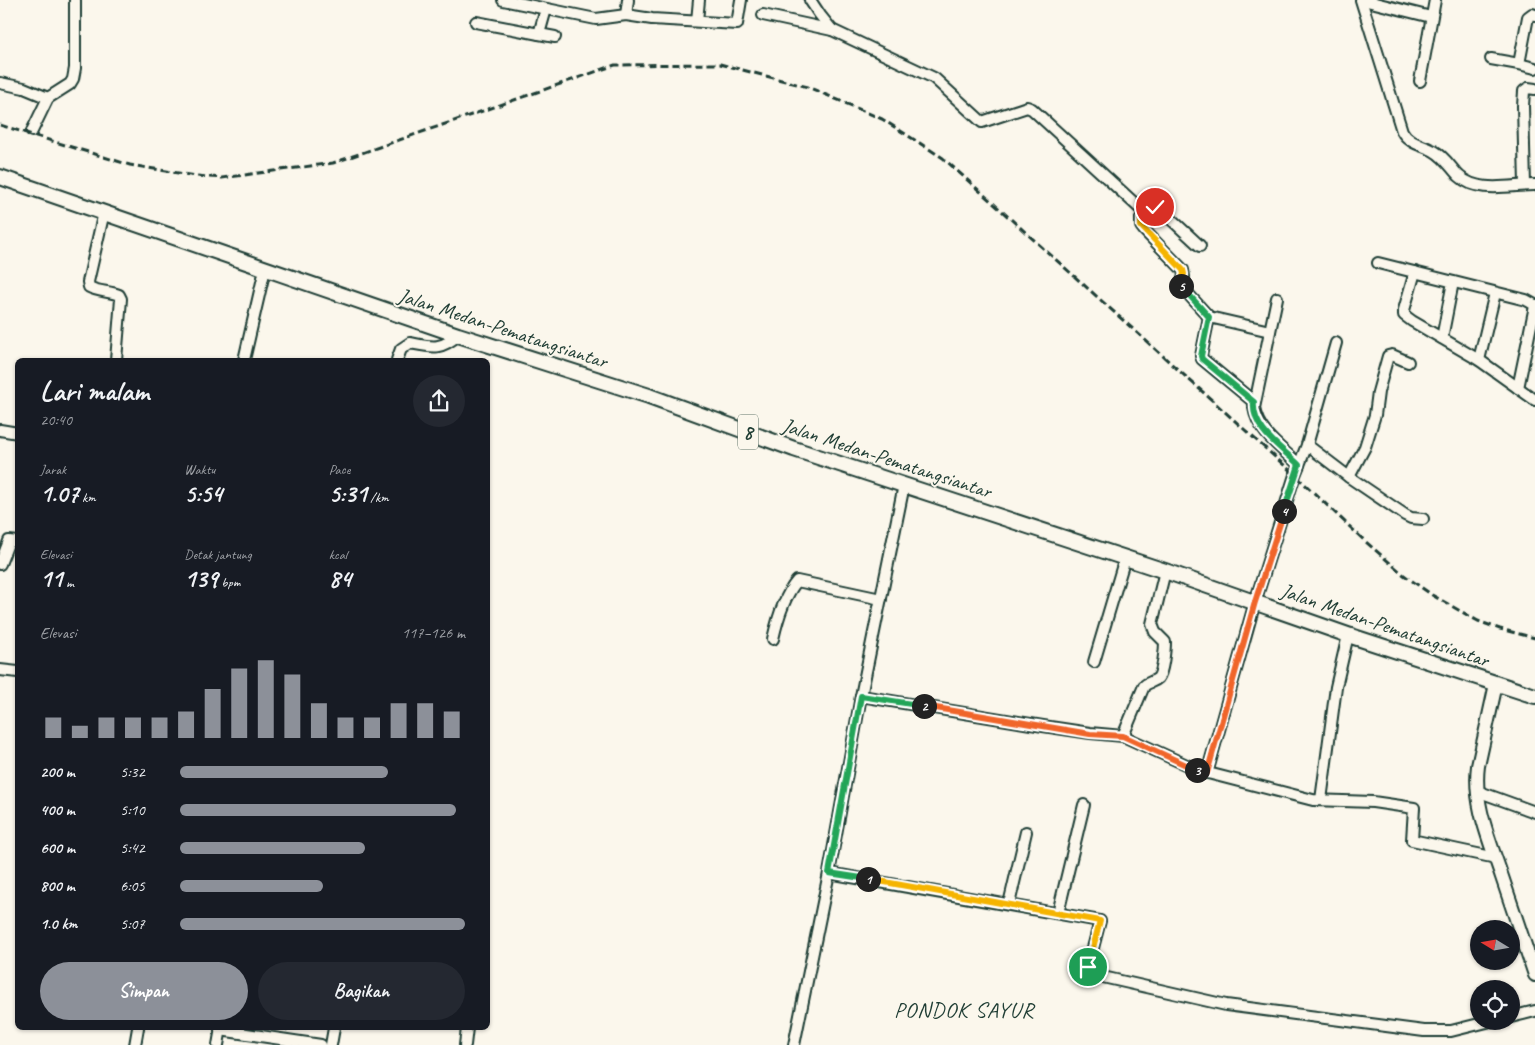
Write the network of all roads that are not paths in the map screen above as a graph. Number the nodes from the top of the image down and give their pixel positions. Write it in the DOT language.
graph roads {
  1 [pos="75,0"];
  2 [pos="503,0"];
  3 [pos="628,0"];
  4 [pos="699,0"];
  5 [pos="741,0"];
  6 [pos="810,0"];
  7 [pos="1362,0"];
  8 [pos="1435,0"];
  9 [pos="546,9"];
  10 [pos="763,15"];
  11 [pos="1535,15"];
  12 [pos="626,16"];
  13 [pos="1431,17"];
  14 [pos="697,21"];
  15 [pos="476,22"];
  16 [pos="832,30"];
  17 [pos="539,34"];
  18 [pos="555,37"];
  19 [pos="1491,59"];
  20 [pos="1519,64"];
  21 [pos="1535,68"];
  22 [pos="1420,81"];
  23 [pos="0,83"];
  24 [pos="1535,89"];
  25 [pos="48,98"];
  26 [pos="32,130"];
  27 [pos="0,178"];
  28 [pos="1530,185"];
  29 [pos="104,212"];
  30 [pos="1145,213"];
  31 [pos="1200,246"];
  32 [pos="1378,263"];
  33 [pos="265,268"];
  34 [pos="1415,272"];
  35 [pos="1453,282"];
  36 [pos="1495,293"];
  37 [pos="1277,298"];
  38 [pos="1535,306"];
  39 [pos="1209,317"];
  40 [pos="1270,331"];
  41 [pos="458,335"];
  42 [pos="1442,338"];
  43 [pos="1336,343"];
  44 [pos="116,358"];
  45 [pos="244,358"];
  46 [pos="398,358"];
  47 [pos="1479,360"];
  48 [pos="1408,362"];
  49 [pos="1518,388"];
  50 [pos="1535,400"];
  51 [pos="1254,402"];
  52 [pos="0,430"];
  53 [pos="15,432"];
  54 [pos="1307,445"];
  55 [pos="1299,465"];
  56 [pos="1349,477"];
  57 [pos="904,485"];
  58 [pos="1423,519"];
  59 [pos="9,541"];
  60 [pos="1125,558"];
  61 [pos="0,564"];
  62 [pos="1165,571"];
  63 [pos="881,599"];
  64 [pos="1255,602"];
  65 [pos="1348,635"];
  66 [pos="773,639"];
  67 [pos="1094,662"];
  68 [pos="0,670"];
  69 [pos="15,672"];
  70 [pos="1496,684"];
  71 [pos="861,696"];
  72 [pos="1535,696"];
  73 [pos="1123,736"];
  74 [pos="1207,773"];
  75 [pos="1477,792"];
  76 [pos="1321,800"];
  77 [pos="1084,805"];
  78 [pos="1535,812"];
  79 [pos="1026,832"];
  80 [pos="1496,858"];
  81 [pos="829,873"];
  82 [pos="1009,904"];
  83 [pos="1058,913"];
  84 [pos="1535,975"];
  85 [pos="1535,1011"];
  86 [pos="1520,1014"];
  87 [pos="1470,1026"];
  88 [pos="138,1030"];
  89 [pos="221,1030"];
  90 [pos="227,1030"];
  91 [pos="334,1030"];
  92 [pos="467,1030"];
  93 [pos="135,1045"];
  94 [pos="218,1045"];
  95 [pos="321,1045"];
  96 [pos="331,1045"];
  97 [pos="465,1045"];
  98 [pos="794,1045"];
  1 -- 25 [label="street"];
  2 -- 9 [label="street"];
  3 -- 12 [label="street"];
  4 -- 14 [label="street"];
  5 -- 14 [label="street"];
  6 -- 16 [label="street"];
  7 -- 13 [label="street"];
  7 -- 28 [label="street"];
  8 -- 13 [label="street"];
  9 -- 12 [label="street"];
  9 -- 17 [label="street"];
  10 -- 16 [label="street"];
  11 -- 20 [label="street"];
  12 -- 14 [label="street"];
  13 -- 22 [label="street"];
  15 -- 17 [label="street"];
  16 -- 30 [label="street"];
  17 -- 18 [label="street"];
  19 -- 20 [label="street"];
  20 -- 21 [label="street"];
  23 -- 25 [label="street"];
  24 -- 28 [label="street"];
  25 -- 26 [label="street"];
  27 -- 29 [label="highway, Jalan Medan-Pematangsiantar / 8"];
  29 -- 33 [label="highway, Jalan Medan-Pematangsiantar / 8"];
  29 -- 44 [label="street"];
  30 -- 31 [label="street"];
  30 -- 39 [label="street"];
  32 -- 34 [label="street"];
  33 -- 41 [label="highway, Jalan Medan-Pematangsiantar / 8"];
  33 -- 45 [label="street"];
  34 -- 35 [label="street"];
  34 -- 42 [label="street"];
  35 -- 36 [label="street"];
  35 -- 42 [label="street"];
  36 -- 38 [label="street"];
  36 -- 47 [label="street"];
  37 -- 40 [label="street"];
  38 -- 49 [label="street"];
  39 -- 40 [label="street"];
  39 -- 51 [label="street"];
  40 -- 51 [label="street"];
  41 -- 46 [label="street"];
  41 -- 57 [label="highway, Jalan Medan-Pematangsiantar / 8"];
  42 -- 47 [label="street"];
  43 -- 54 [label="street"];
  47 -- 49 [label="street"];
  48 -- 56 [label="street"];
  49 -- 50 [label="street"];
  51 -- 55 [label="street"];
  52 -- 53 [label="street"];
  54 -- 55 [label="street"];
  54 -- 56 [label="street"];
  55 -- 64 [label="street"];
  56 -- 58 [label="street"];
  57 -- 60 [label="highway, Jalan Medan-Pematangsiantar / 8"];
  57 -- 63 [label="street"];
  59 -- 61 [label="street"];
  60 -- 62 [label="highway, Jalan Medan-Pematangsiantar / 8"];
  60 -- 67 [label="street"];
  62 -- 64 [label="highway, Jalan Medan-Pematangsiantar / 8"];
  62 -- 73 [label="street"];
  63 -- 66 [label="street"];
  63 -- 71 [label="street"];
  64 -- 65 [label="highway, Jalan Medan-Pematangsiantar / 8"];
  64 -- 74 [label="street"];
  65 -- 70 [label="highway, Jalan Medan-Pematangsiantar / 8"];
  65 -- 76 [label="street"];
  68 -- 69 [label="street"];
  70 -- 72 [label="highway, Jalan Medan-Pematangsiantar / 8"];
  70 -- 75 [label="main road"];
  71 -- 73 [label="street"];
  71 -- 81 [label="street"];
  73 -- 74 [label="street"];
  74 -- 76 [label="street"];
  75 -- 78 [label="street"];
  75 -- 80 [label="main road"];
  76 -- 80 [label="street"];
  77 -- 83 [label="street"];
  79 -- 82 [label="street"];
  80 -- 84 [label="main road"];
  81 -- 82 [label="street"];
  81 -- 98 [label="street"];
  82 -- 83 [label="street"];
  83 -- 87 [label="street"];
  85 -- 86 [label="street"];
  88 -- 93 [label="street"];
  89 -- 94 [label="street"];
  90 -- 95 [label="street"];
  91 -- 96 [label="street"];
  92 -- 97 [label="street"];
}
